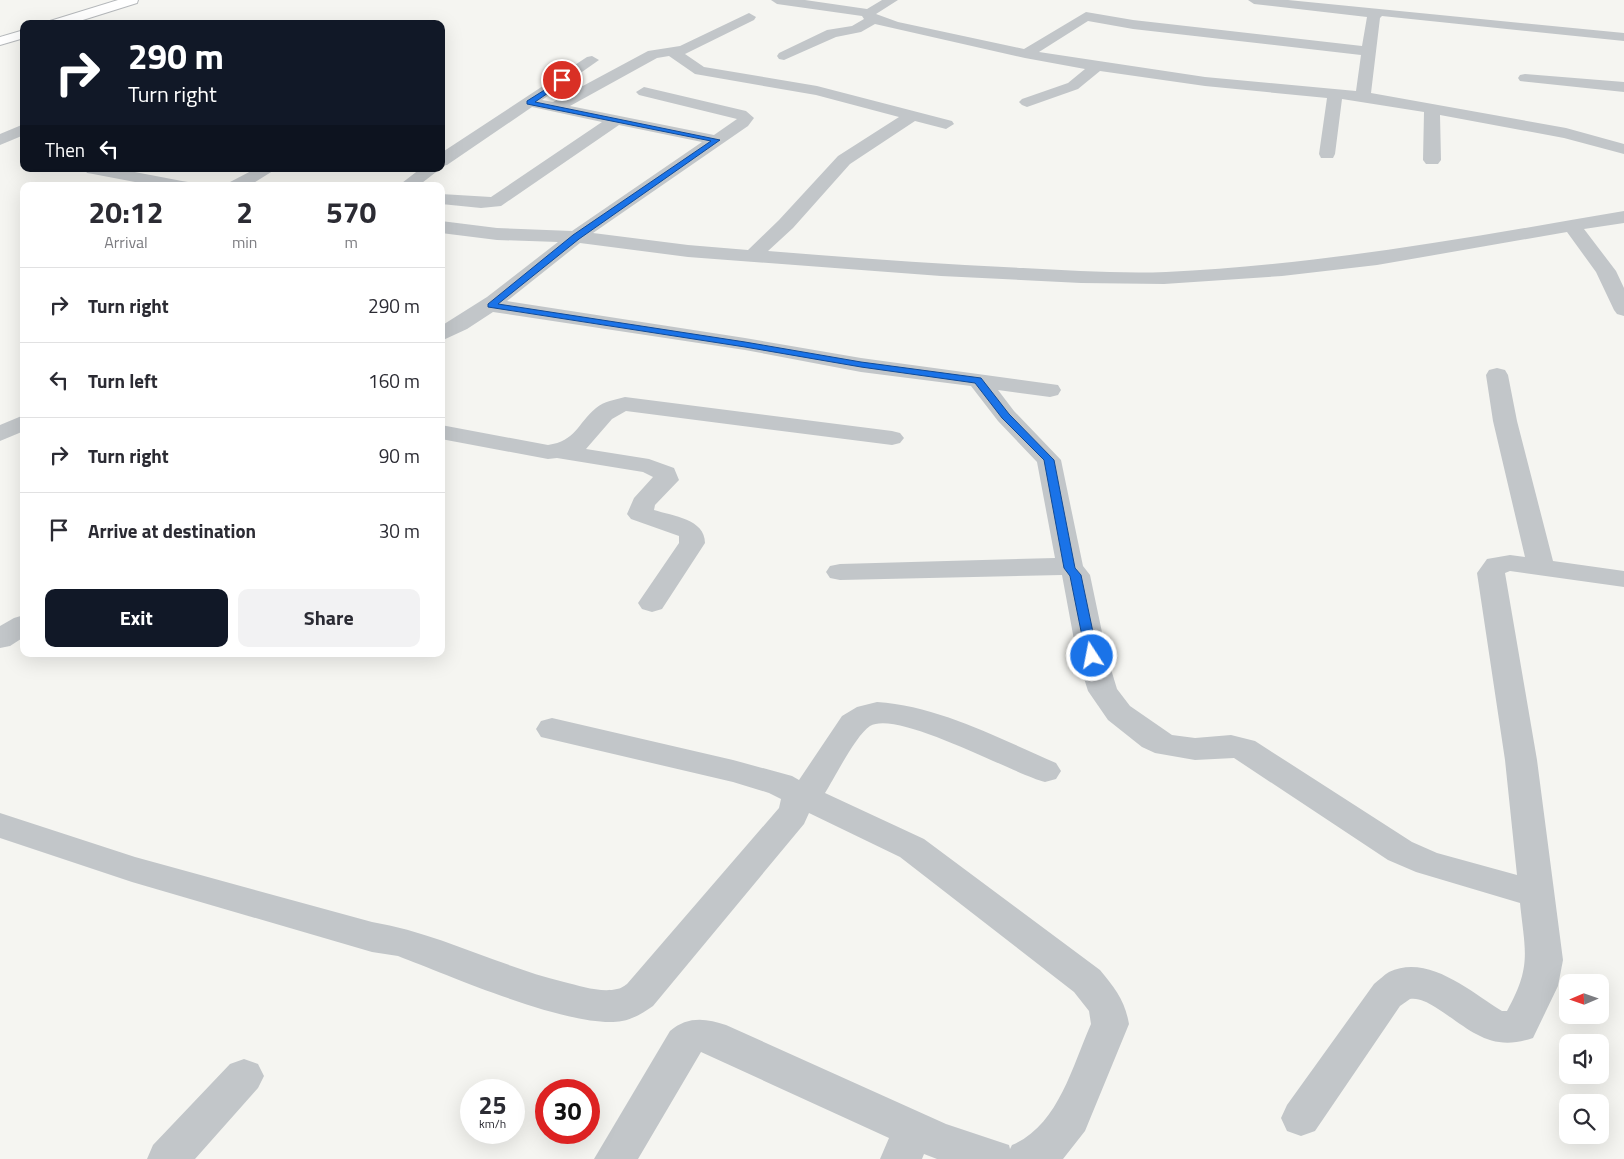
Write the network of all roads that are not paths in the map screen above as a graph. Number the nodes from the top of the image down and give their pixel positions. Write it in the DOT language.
graph roads {
  1 [pos="132,0"];
  2 [pos="777,0"];
  3 [pos="892,0"];
  4 [pos="1254,0"];
  5 [pos="1376,9"];
  6 [pos="872,16"];
  7 [pos="749,17"];
  8 [pos="67,20"];
  9 [pos="20,35"];
  10 [pos="1624,38"];
  11 [pos="0,41"];
  12 [pos="1368,51"];
  13 [pos="673,52"];
  14 [pos="1024,54"];
  15 [pos="784,56"];
  16 [pos="592,60"];
  17 [pos="1097,66"];
  18 [pos="1525,78"];
  19 [pos="1624,86"];
  20 [pos="644,92"];
  21 [pos="1335,94"];
  22 [pos="1363,96"];
  23 [pos="529,102"];
  24 [pos="1027,102"];
  25 [pos="554,108"];
  26 [pos="1432,108"];
  27 [pos="911,116"];
  28 [pos="614,121"];
  29 [pos="946,124"];
  30 [pos="20,133"];
  31 [pos="716,140"];
  32 [pos="6,149"];
  33 [pos="1624,149"];
  34 [pos="1328,154"];
  35 [pos="445,158"];
  36 [pos="1432,160"];
  37 [pos="110,172"];
  38 [pos="262,172"];
  39 [pos="427,172"];
  40 [pos="161,182"];
  41 [pos="243,182"];
  42 [pos="413,182"];
  43 [pos="445,199"];
  44 [pos="1624,217"];
  45 [pos="1572,226"];
  46 [pos="445,228"];
  47 [pos="576,237"];
  48 [pos="752,256"];
  49 [pos="491,305"];
  50 [pos="1624,310"];
  51 [pos="445,333"];
  52 [pos="1497,375"];
  53 [pos="978,380"];
  54 [pos="1050,390"];
  55 [pos="20,424"];
  56 [pos="445,433"];
  57 [pos="0,434"];
  58 [pos="892,438"];
  59 [pos="561,452"];
  60 [pos="1070,568"];
  61 [pos="1541,568"];
  62 [pos="840,572"];
  63 [pos="1624,579"];
  64 [pos="652,603"];
  65 [pos="20,626"];
  66 [pos="0,639"];
  67 [pos="552,729"];
  68 [pos="1045,771"];
  69 [pos="800,795"];
  70 [pos="0,825"];
  71 [pos="1536,894"];
  72 [pos="244,1076"];
  73 [pos="1301,1118"];
  74 [pos="908,1144"];
  75 [pos="168,1159"];
  76 [pos="615,1159"];
  77 [pos="994,1159"];
  78 [pos="1027,1159"];
  1 -- 8 [label="highway"];
  2 -- 6 [label="street"];
  3 -- 6 [label="street"];
  4 -- 5 [label="street"];
  5 -- 10 [label="street"];
  5 -- 12 [label="street"];
  6 -- 14 [label="street"];
  6 -- 15 [label="street"];
  7 -- 13 [label="street"];
  9 -- 11 [label="highway"];
  12 -- 14 [label="street"];
  12 -- 22 [label="street"];
  13 -- 25 [label="street"];
  13 -- 27 [label="street"];
  14 -- 17 [label="street"];
  16 -- 23 [label="street"];
  17 -- 21 [label="street"];
  17 -- 24 [label="street"];
  18 -- 19 [label="street"];
  20 -- 31 [label="street"];
  21 -- 22 [label="street"];
  21 -- 34 [label="street"];
  22 -- 26 [label="street"];
  23 -- 25 [label="street"];
  23 -- 35 [label="street"];
  25 -- 28 [label="street"];
  26 -- 33 [label="street"];
  26 -- 36 [label="street"];
  27 -- 29 [label="street"];
  27 -- 48 [label="street"];
  28 -- 31 [label="street"];
  28 -- 43 [label="street"];
  30 -- 32 [label="street"];
  31 -- 47 [label="street"];
  37 -- 40 [label="street"];
  38 -- 41 [label="street"];
  39 -- 42 [label="street"];
  44 -- 45 [label="street"];
  45 -- 48 [label="street"];
  45 -- 50 [label="street"];
  46 -- 47 [label="street"];
  47 -- 48 [label="street"];
  47 -- 49 [label="street"];
  49 -- 51 [label="street"];
  49 -- 53 [label="street"];
  52 -- 61 [label="street"];
  53 -- 54 [label="street"];
  53 -- 60 [label="street"];
  55 -- 57 [label="street"];
  56 -- 59 [label="street"];
  58 -- 59 [label="street"];
  59 -- 64 [label="street"];
  60 -- 62 [label="street"];
  60 -- 71 [label="street"];
  61 -- 63 [label="street"];
  61 -- 71 [label="street"];
  65 -- 66 [label="street"];
  67 -- 69 [label="street"];
  68 -- 69 [label="street"];
  69 -- 70 [label="street"];
  69 -- 78 [label="street"];
  71 -- 73 [label="street"];
  72 -- 75 [label="street"];
  74 -- 76 [label="street"];
  74 -- 77 [label="street"];
}
